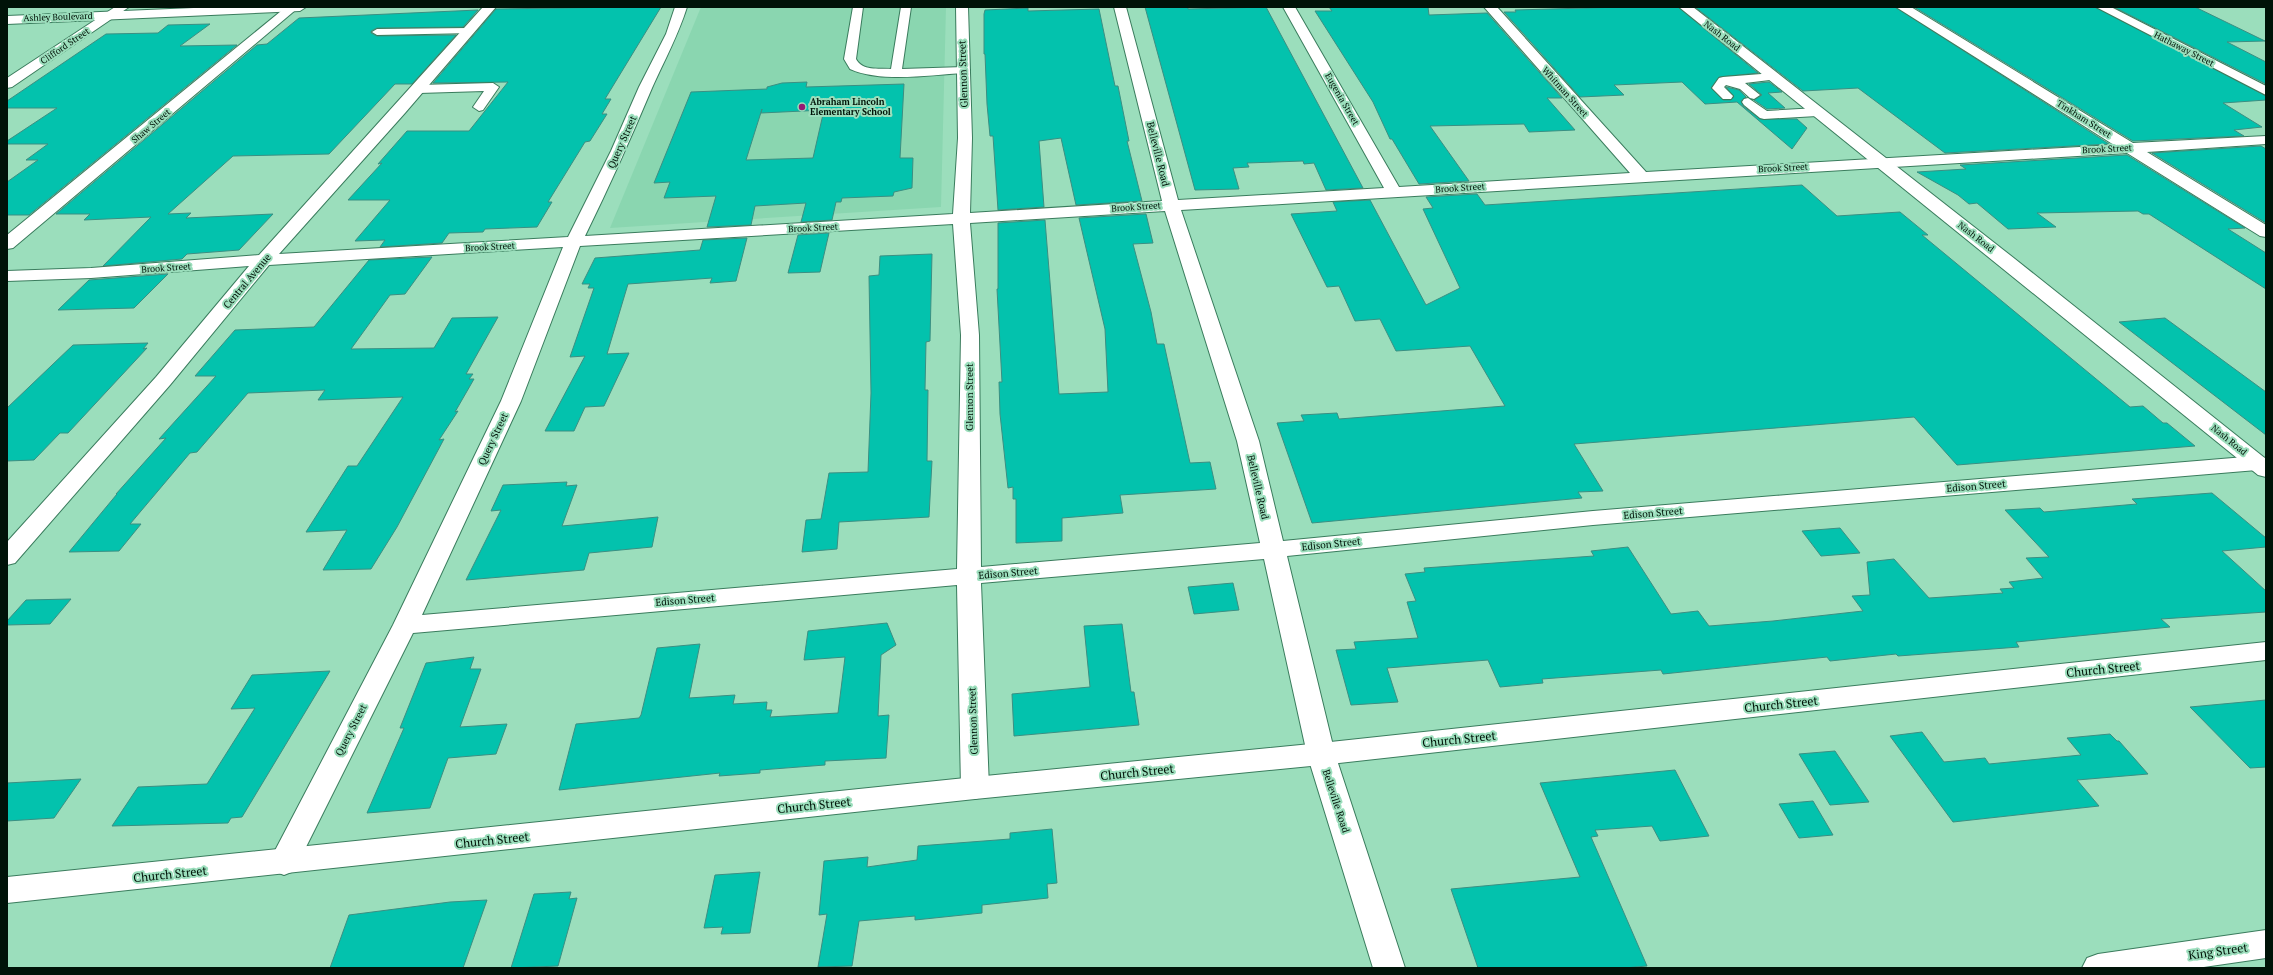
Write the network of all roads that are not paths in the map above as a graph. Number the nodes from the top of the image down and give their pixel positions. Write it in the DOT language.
graph roads {
  1 [pos="124,7"];
  2 [pos="293,7"];
  3 [pos="300,7"];
  4 [pos="490,7"];
  5 [pos="681,7"];
  6 [pos="858,7"];
  7 [pos="906,7"];
  8 [pos="962,7"];
  9 [pos="1120,7"];
  10 [pos="1289,7"];
  11 [pos="1490,7"];
  12 [pos="1684,7"];
  13 [pos="1902,7"];
  14 [pos="2102,7"];
  15 [pos="227,9"];
  16 [pos="111,15"];
  17 [pos="7,20"];
  18 [pos="470,31"];
  19 [pos="377,32"];
  20 [pos="964,70"];
  21 [pos="896,73"];
  22 [pos="1774,77"];
  23 [pos="1724,81"];
  24 [pos="7,84"];
  25 [pos="419,89"];
  26 [pos="2266,91"];
  27 [pos="1744,98"];
  28 [pos="479,106"];
  29 [pos="1817,112"];
  30 [pos="1764,115"];
  31 [pos="2266,140"];
  32 [pos="2130,148"];
  33 [pos="1880,162"];
  34 [pos="1641,176"];
  35 [pos="1394,192"];
  36 [pos="1171,205"];
  37 [pos="961,219"];
  38 [pos="2266,232"];
  39 [pos="573,243"];
  40 [pos="7,244"];
  41 [pos="264,260"];
  42 [pos="7,276"];
  43 [pos="2261,467"];
  44 [pos="1272,550"];
  45 [pos="7,556"];
  46 [pos="969,576"];
  47 [pos="405,625"];
  48 [pos="2266,651"];
  49 [pos="1320,754"];
  50 [pos="975,788"];
  51 [pos="284,862"];
  52 [pos="7,890"];
  53 [pos="2266,944"];
  54 [pos="1389,968"];
  55 [pos="2098,968"];
  1 -- 16 [label="street, Clifford Street"];
  2 -- 3 [label="street, Ashley Boulevard"];
  2 -- 15 [label="street, Ashley Boulevard"];
  2 -- 40 [label="street, Shaw Street"];
  4 -- 18 [label="street, Central Avenue"];
  5 -- 39 [label="street, Query Street"];
  6 -- 21 [label="lane"];
  7 -- 21 [label="lane"];
  8 -- 20 [label="street, Glennon Street"];
  9 -- 36 [label="street, Belleville Road"];
  10 -- 35 [label="street, Eugenia Street"];
  11 -- 34 [label="street, Whitman Street"];
  12 -- 22 [label="street, Nash Road"];
  13 -- 32 [label="street, Tinkham Street"];
  14 -- 26 [label="street, Hathaway Street"];
  15 -- 16 [label="street, Ashley Boulevard"];
  16 -- 17 [label="street, Ashley Boulevard"];
  16 -- 24 [label="street, Clifford Street"];
  18 -- 19 [label="lane"];
  18 -- 25 [label="street, Central Avenue"];
  20 -- 21 [label="lane"];
  20 -- 37 [label="street, Glennon Street"];
  22 -- 23 [label="lane"];
  22 -- 29 [label="street, Nash Road"];
  23 -- 27 [label="lane"];
  23 -- 27 [label="lane"];
  25 -- 28 [label="lane"];
  25 -- 41 [label="street, Central Avenue"];
  27 -- 30 [label="lane"];
  27 -- 30 [label="lane"];
  29 -- 30 [label="lane"];
  29 -- 33 [label="street, Nash Road"];
  31 -- 32 [label="street, Brook Street"];
  32 -- 33 [label="street, Brook Street"];
  32 -- 38 [label="street, Tinkham Street"];
  33 -- 34 [label="street, Brook Street"];
  33 -- 43 [label="street, Nash Road"];
  34 -- 35 [label="street, Brook Street"];
  35 -- 36 [label="street, Brook Street"];
  36 -- 37 [label="street, Brook Street"];
  36 -- 44 [label="street, Belleville Road"];
  37 -- 39 [label="street, Brook Street"];
  37 -- 46 [label="street, Glennon Street"];
  39 -- 41 [label="street, Brook Street"];
  39 -- 47 [label="street, Query Street"];
  41 -- 42 [label="street, Brook Street"];
  41 -- 45 [label="street, Central Avenue"];
  43 -- 44 [label="street, Edison Street"];
  44 -- 46 [label="street, Edison Street"];
  44 -- 49 [label="street, Belleville Road"];
  46 -- 47 [label="street, Edison Street"];
  46 -- 50 [label="street, Glennon Street"];
  47 -- 51 [label="street, Query Street"];
  48 -- 49 [label="street, Church Street"];
  49 -- 50 [label="street, Church Street"];
  49 -- 54 [label="street, Belleville Road"];
  50 -- 51 [label="street, Church Street"];
  51 -- 52 [label="street, Church Street"];
  53 -- 55 [label="street, King Street"];
}
